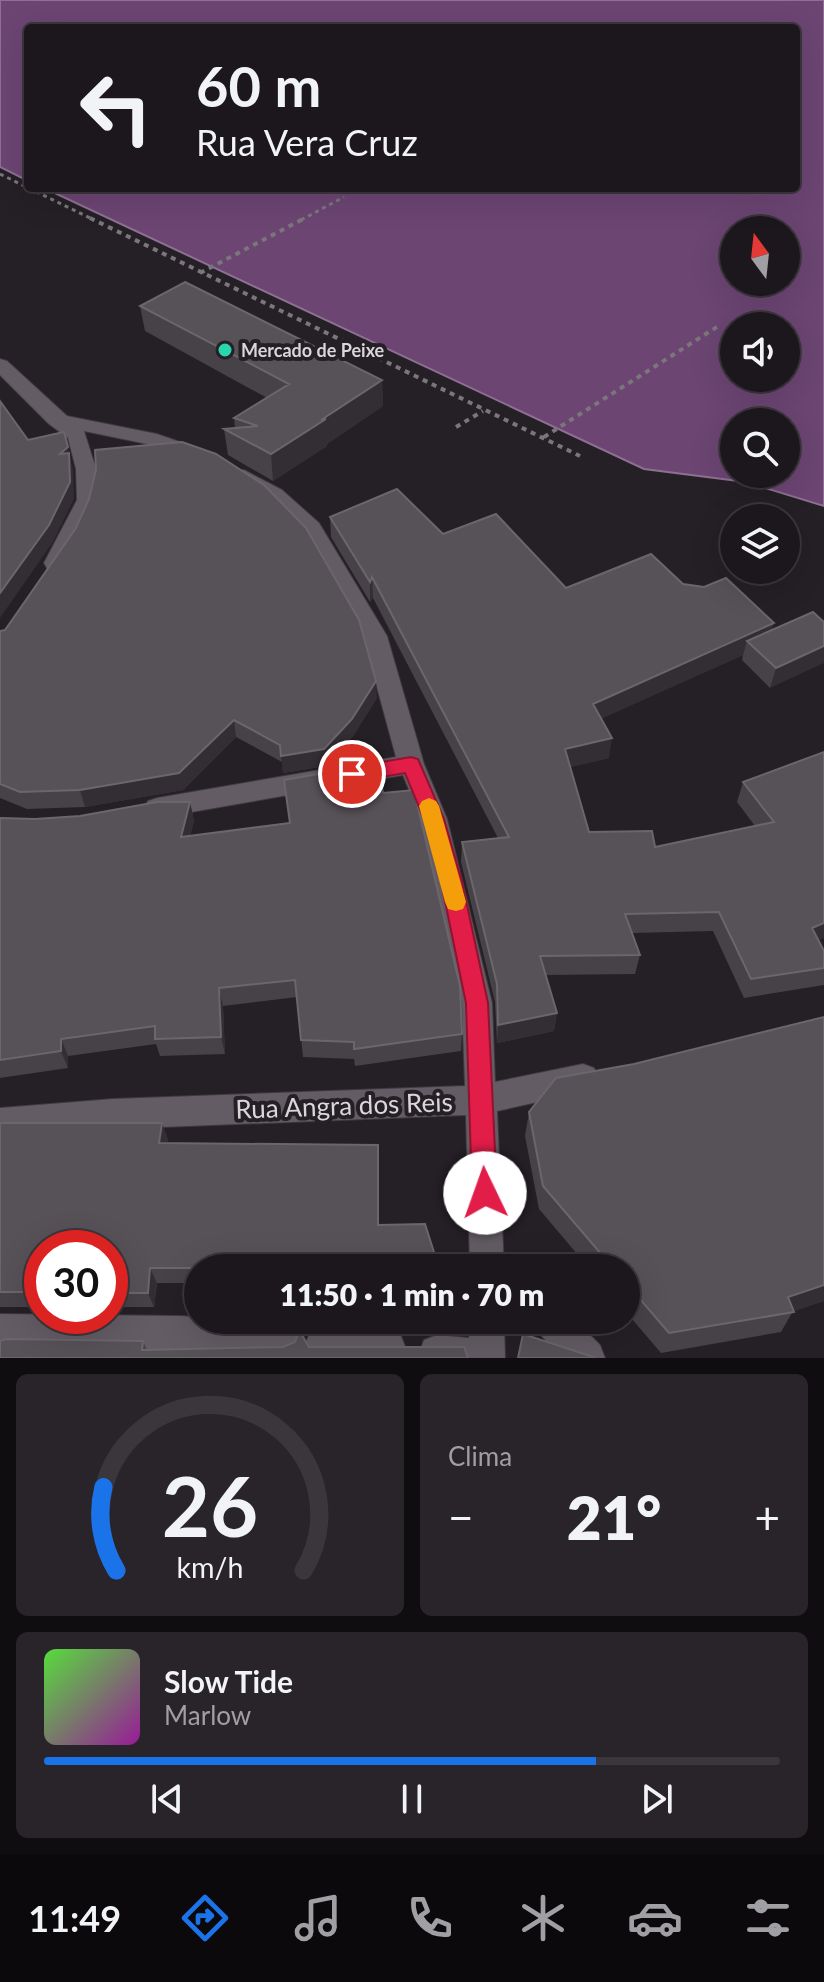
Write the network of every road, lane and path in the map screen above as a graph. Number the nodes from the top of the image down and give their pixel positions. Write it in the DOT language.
graph roads {
  1 [pos="0,174"];
  2 [pos="24,186"];
  3 [pos="36,192"];
  4 [pos="344,197"];
  5 [pos="199,273"];
  6 [pos="720,325"];
  7 [pos="0,365"];
  8 [pos="483,410"];
  9 [pos="56,420"];
  10 [pos="456,427"];
  11 [pos="543,438"];
  12 [pos="580,456"];
  13 [pos="42,581"];
  14 [pos="411,764"];
  15 [pos="132,813"];
  16 [pos="618,1070"];
  17 [pos="480,1100"];
  18 [pos="0,1123"];
  19 [pos="491,1254"];
  20 [pos="0,1332"];
  21 [pos="487,1334"];
  22 [pos="564,1334"];
  23 [pos="282,1342"];
  24 [pos="323,1345"];
  25 [pos="487,1358"];
  26 [pos="587,1358"];
  1 -- 2 [label="path"];
  3 -- 5 [label="path"];
  4 -- 5 [label="path"];
  5 -- 8 [label="path"];
  6 -- 11 [label="path"];
  7 -- 9 [label="street"];
  8 -- 10 [label="path"];
  8 -- 11 [label="path"];
  9 -- 13 [label="street"];
  9 -- 14 [label="street"];
  11 -- 12 [label="path"];
  14 -- 15 [label="street"];
  14 -- 17 [label="street"];
  16 -- 17 [label="street, Rua Angra dos Reis"];
  17 -- 18 [label="street, Rua Angra dos Reis"];
  17 -- 19 [label="street"];
  20 -- 23 [label="street"];
  21 -- 25 [label="street"];
  22 -- 26 [label="street"];
  24 -- 25 [label="street"];
}
